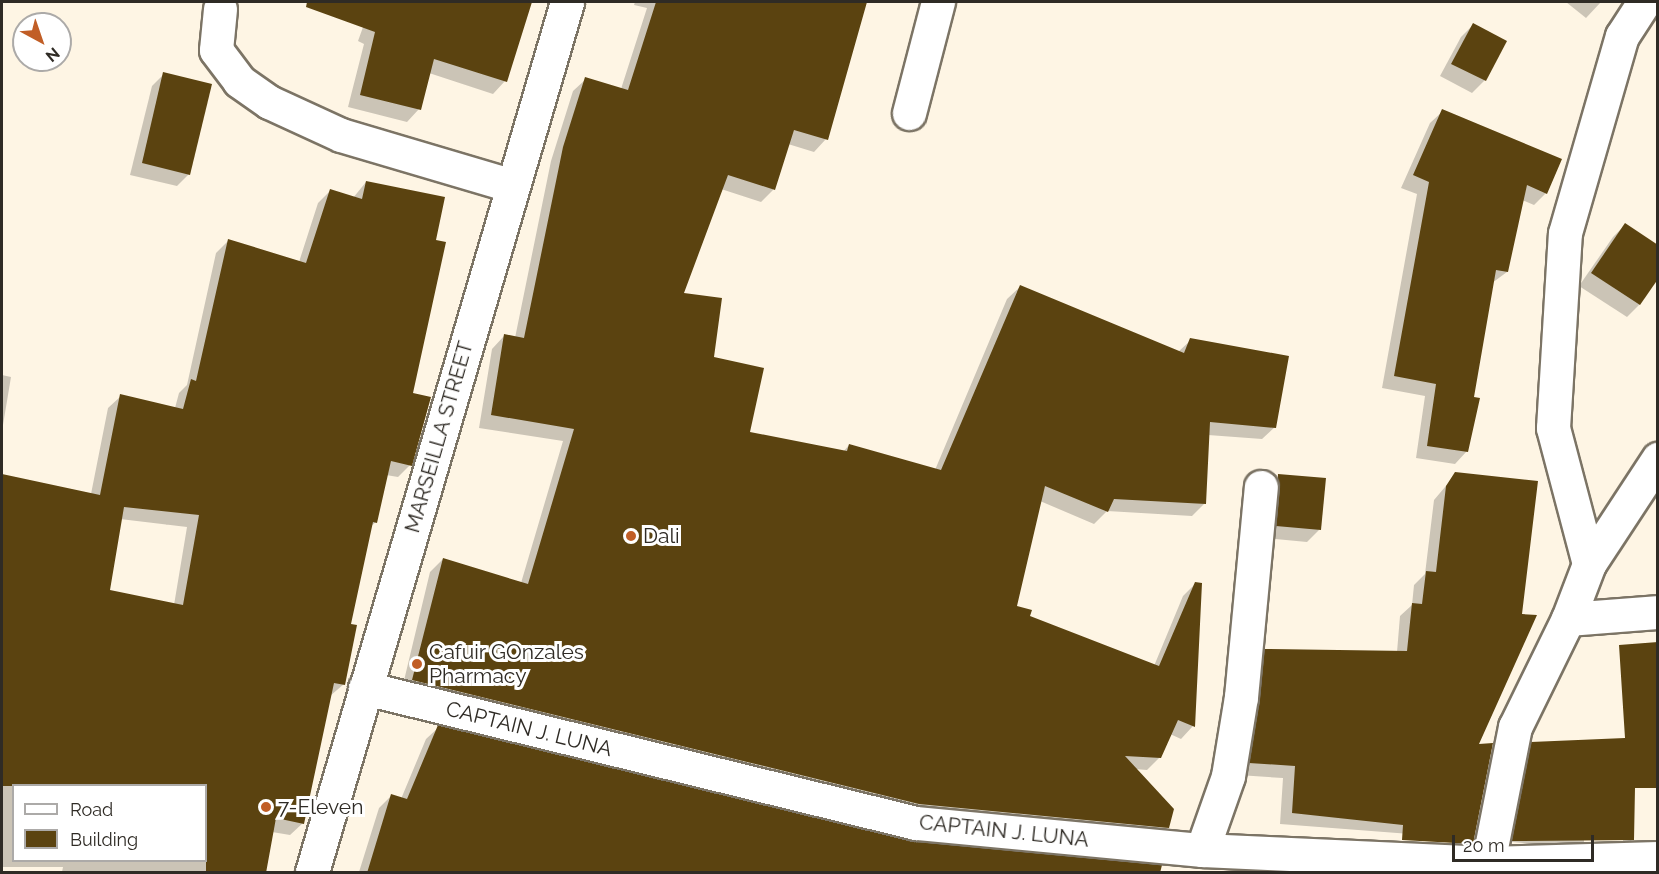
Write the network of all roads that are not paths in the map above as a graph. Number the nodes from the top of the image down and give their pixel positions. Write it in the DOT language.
graph roads {
  1 [pos="567,2"];
  2 [pos="938,2"];
  3 [pos="1644,2"];
  4 [pos="220,9"];
  5 [pos="909,113"];
  6 [pos="513,186"];
  7 [pos="1658,459"];
  8 [pos="1261,487"];
  9 [pos="1589,564"];
  10 [pos="1658,612"];
  11 [pos="1568,619"];
  12 [pos="365,688"];
  13 [pos="1202,850"];
  14 [pos="1658,858"];
  15 [pos="1488,863"];
  16 [pos="1452,867"];
  17 [pos="312,873"];
  1 -- 6 [label="street, MARSEILLA STREET"];
  2 -- 5 [label="street"];
  3 -- 9 [label="street"];
  4 -- 6 [label="street"];
  6 -- 12 [label="street, MARSEILLA STREET"];
  7 -- 9 [label="street"];
  8 -- 13 [label="street"];
  9 -- 11 [label="street"];
  10 -- 11 [label="street"];
  11 -- 15 [label="street"];
  12 -- 13 [label="street, CAPTAIN J. LUNA"];
  12 -- 17 [label="street, MARSEILLA STREET"];
  13 -- 16 [label="street, CAPTAIN J. LUNA"];
  14 -- 15 [label="street, CAPTAIN J. LUNA"];
  15 -- 16 [label="street, CAPTAIN J. LUNA"];
}
